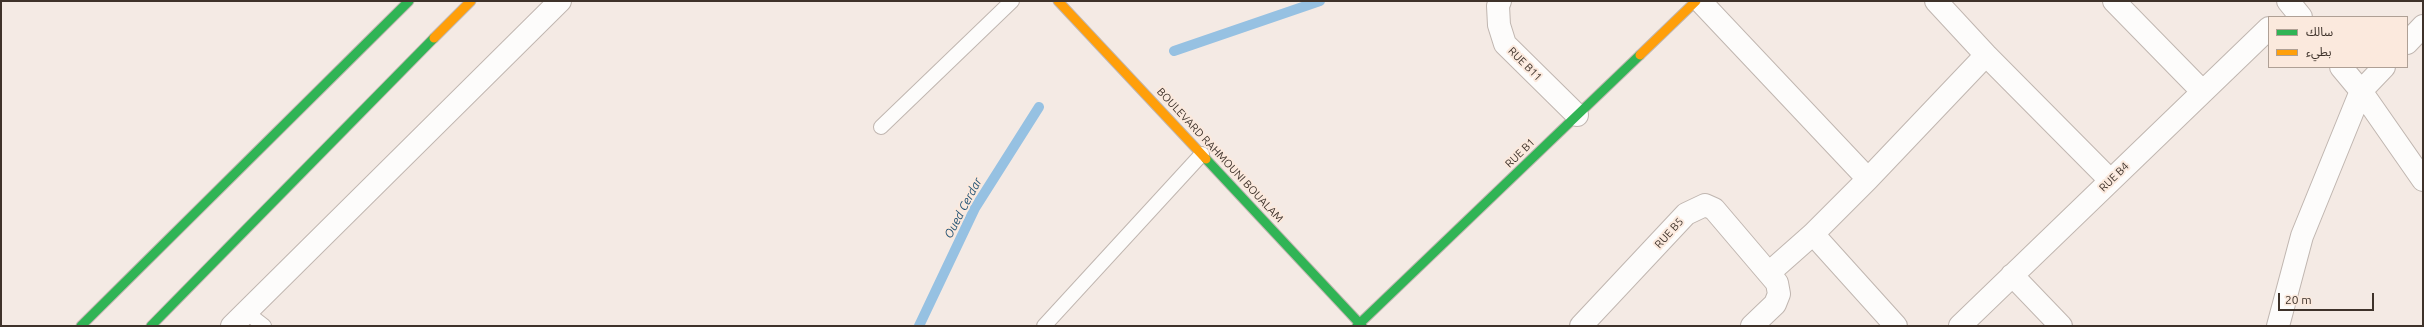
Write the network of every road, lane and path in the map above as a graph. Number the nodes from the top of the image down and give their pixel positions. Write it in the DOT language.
graph roads {
  1 [pos="409,1"];
  2 [pos="470,1"];
  3 [pos="560,1"];
  4 [pos="1012,1"];
  5 [pos="1058,1"];
  6 [pos="1500,1"];
  7 [pos="1696,1"];
  8 [pos="1700,1"];
  9 [pos="1936,1"];
  10 [pos="2114,1"];
  11 [pos="2423,26"];
  12 [pos="2268,29"];
  13 [pos="2408,42"];
  14 [pos="1986,55"];
  15 [pos="2343,68"];
  16 [pos="2383,68"];
  17 [pos="2202,91"];
  18 [pos="2361,91"];
  19 [pos="1577,115"];
  20 [pos="881,127"];
  21 [pos="1202,154"];
  22 [pos="1868,179"];
  23 [pos="2110,180"];
  24 [pos="2423,180"];
  25 [pos="1813,234"];
  26 [pos="1770,272"];
  27 [pos="2012,275"];
  28 [pos="239,319"];
  29 [pos="1360,325"];
  30 [pos="81,326"];
  31 [pos="151,326"];
  32 [pos="264,326"];
  33 [pos="1044,326"];
  34 [pos="1581,326"];
  35 [pos="1752,326"];
  36 [pos="1896,326"];
  37 [pos="1960,326"];
  38 [pos="2061,326"];
  39 [pos="2278,326"];
  1 -- 30 [label="street"];
  2 -- 31 [label="street"];
  3 -- 28 [label="street"];
  4 -- 20 [label="lane"];
  5 -- 21 [label="street, BOULEVARD RAHMOUNI BOUALAM"];
  6 -- 19 [label="street, RUE B11"];
  7 -- 19 [label="street, RUE B1"];
  8 -- 22 [label="street"];
  9 -- 14 [label="street"];
  10 -- 17 [label="street"];
  11 -- 13 [label="street"];
  12 -- 17 [label="street, RUE B4"];
  14 -- 22 [label="street"];
  14 -- 23 [label="street"];
  15 -- 18 [label="street"];
  16 -- 18 [label="street"];
  17 -- 23 [label="street, RUE B4"];
  18 -- 24 [label="street"];
  18 -- 39 [label="street"];
  19 -- 29 [label="street, RUE B1"];
  21 -- 29 [label="street, BOULEVARD RAHMOUNI BOUALAM"];
  21 -- 33 [label="lane"];
  22 -- 25 [label="street"];
  23 -- 27 [label="street, RUE B4"];
  25 -- 26 [label="street"];
  25 -- 36 [label="street"];
  26 -- 34 [label="street, RUE B5"];
  26 -- 35 [label="street, RUE B5"];
  27 -- 37 [label="street, RUE B4"];
  27 -- 38 [label="street"];
  28 -- 32 [label="lane"];
}
